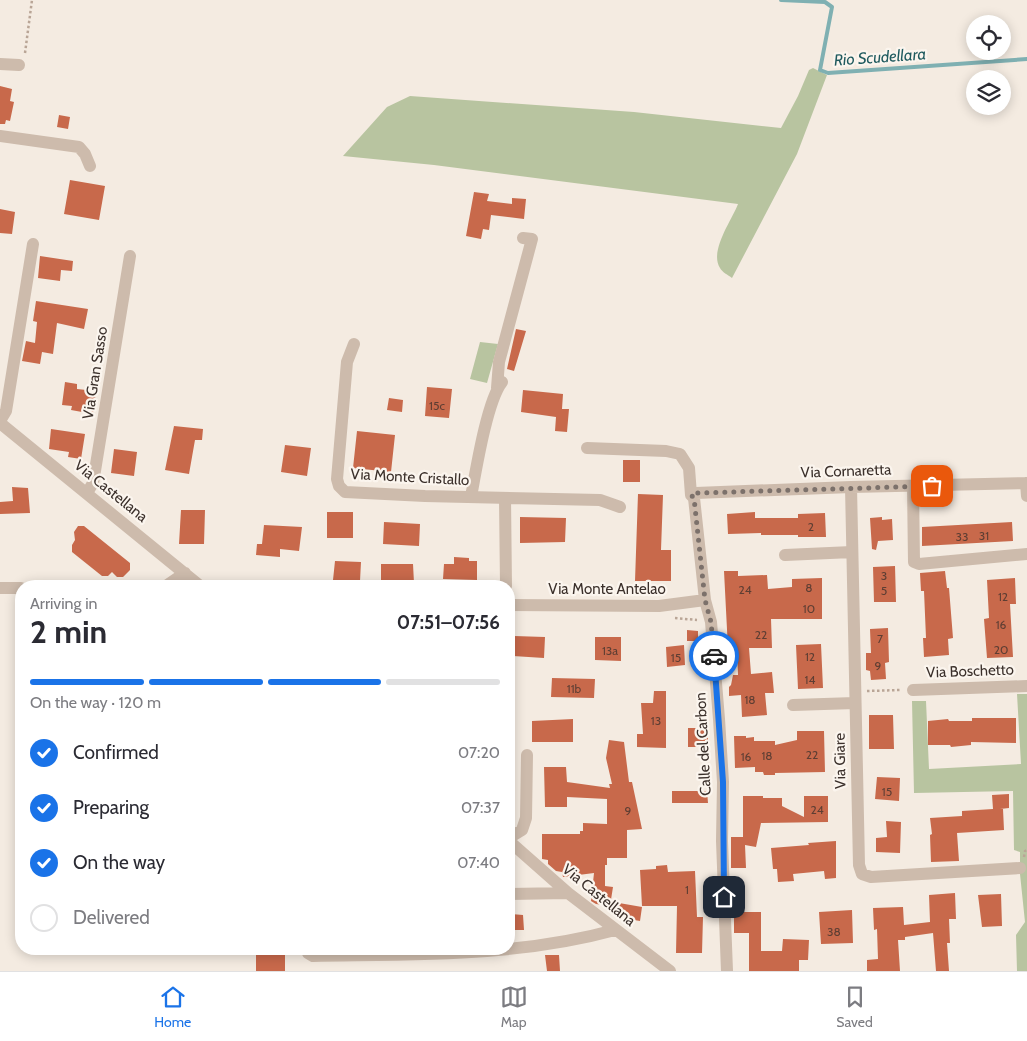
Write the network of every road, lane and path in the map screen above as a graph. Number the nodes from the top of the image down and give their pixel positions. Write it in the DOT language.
graph roads {
  1 [pos="32,0"];
  2 [pos="0,64"];
  3 [pos="19,65"];
  4 [pos="0,136"];
  5 [pos="90,166"];
  6 [pos="523,238"];
  7 [pos="33,244"];
  8 [pos="130,256"];
  9 [pos="354,344"];
  10 [pos="0,422"];
  11 [pos="587,448"];
  12 [pos="913,486"];
  13 [pos="851,487"];
  14 [pos="1027,488"];
  15 [pos="87,493"];
  16 [pos="694,494"];
  17 [pos="471,497"];
  18 [pos="506,498"];
  19 [pos="620,506"];
  20 [pos="852,552"];
  21 [pos="785,554"];
  22 [pos="1027,554"];
  23 [pos="185,573"];
  24 [pos="175,580"];
  25 [pos="193,580"];
  26 [pos="506,580"];
  27 [pos="0,588"];
  28 [pos="15,588"];
  29 [pos="705,600"];
  30 [pos="515,605"];
  31 [pos="1027,686"];
  32 [pos="913,690"];
  33 [pos="863,691"];
  34 [pos="855,703"];
  35 [pos="793,705"];
  36 [pos="527,755"];
  37 [pos="515,835"];
  38 [pos="515,845"];
  39 [pos="1024,851"];
  40 [pos="1020,852"];
  41 [pos="1020,868"];
  42 [pos="568,893"];
  43 [pos="515,894"];
  44 [pos="615,930"];
  45 [pos="515,948"];
  46 [pos="311,955"];
  47 [pos="356,955"];
  48 [pos="670,971"];
  49 [pos="727,971"];
  1 -- 3 [label="path"];
  2 -- 3 [label="street"];
  4 -- 5 [label="street"];
  6 -- 17 [label="street"];
  7 -- 10 [label="street"];
  8 -- 15 [label="street, Via Gran Sasso"];
  9 -- 17 [label="street, Via Monte Cristallo"];
  10 -- 15 [label="street, Via Castellana"];
  11 -- 16 [label="street, Calle del Carbon"];
  12 -- 13 [label="street, Via Cornaretta"];
  12 -- 14 [label="street, Via Cornaretta"];
  12 -- 22 [label="street"];
  13 -- 16 [label="street, Via Cornaretta"];
  13 -- 20 [label="street, Via Giare"];
  15 -- 23 [label="street, Via Castellana"];
  16 -- 29 [label="street, Calle del Carbon"];
  17 -- 18 [label="street, Via Monte Cristallo"];
  18 -- 19 [label="street, Via Monte Cristallo"];
  18 -- 26 [label="street"];
  20 -- 21 [label="street"];
  20 -- 34 [label="street, Via Giare"];
  23 -- 24 [label="street"];
  23 -- 25 [label="street, Via Castellana"];
  27 -- 28 [label="street"];
  29 -- 30 [label="street, Via Monte Antelao"];
  29 -- 49 [label="street, Calle del Carbon"];
  31 -- 32 [label="street, Via Boschetto"];
  32 -- 33 [label="path"];
  34 -- 35 [label="street"];
  34 -- 41 [label="street, Via Giare"];
  36 -- 37 [label="street, Via Castellana"];
  38 -- 42 [label="street, Via Castellana"];
  39 -- 40 [label="path"];
  42 -- 43 [label="street"];
  42 -- 44 [label="street, Via Castellana"];
  44 -- 45 [label="street"];
  44 -- 48 [label="street, Via Castellana"];
  46 -- 47 [label="street"];
}
